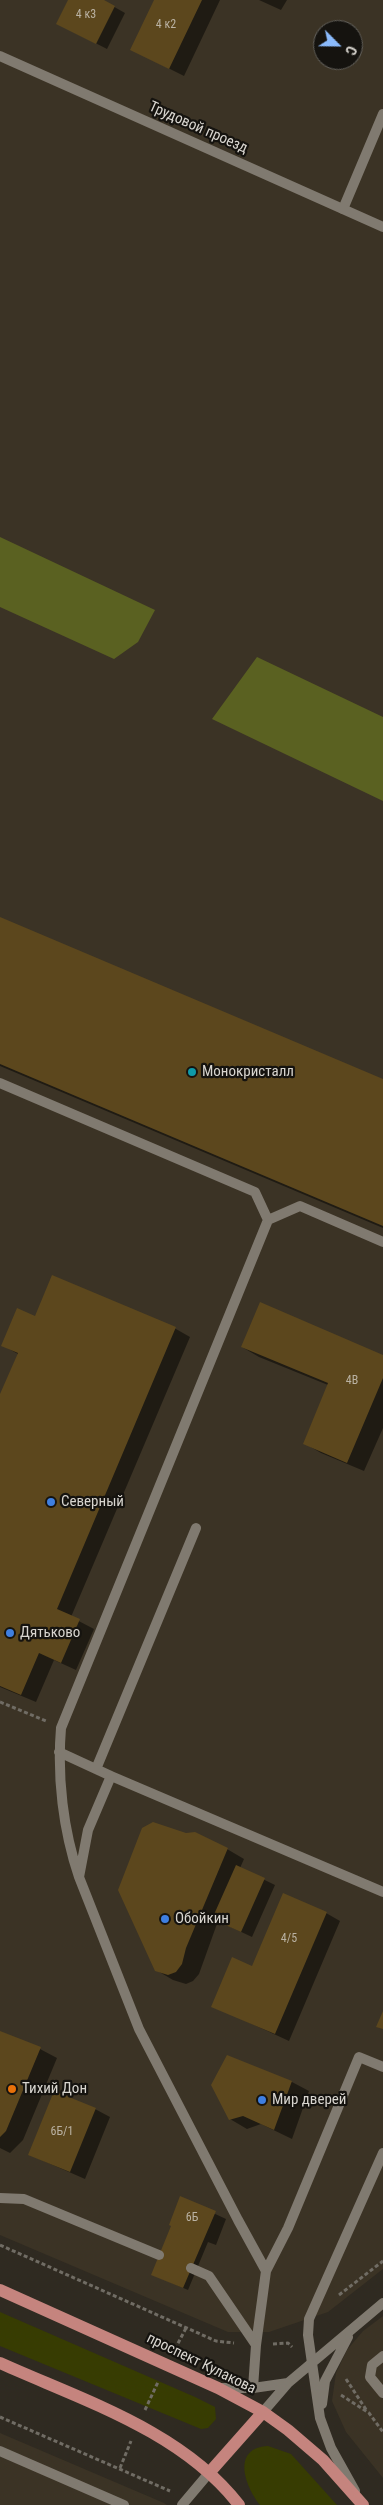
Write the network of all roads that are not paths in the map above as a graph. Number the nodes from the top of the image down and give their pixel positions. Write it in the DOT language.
graph roads {
  1 [pos="0,56"];
  2 [pos="383,114"];
  3 [pos="342,209"];
  4 [pos="383,227"];
  5 [pos="0,1083"];
  6 [pos="268,1220"];
  7 [pos="383,1242"];
  8 [pos="196,1528"];
  9 [pos="59,1752"];
  10 [pos="96,1769"];
  11 [pos="111,1776"];
  12 [pos="79,1877"];
  13 [pos="383,1892"];
  14 [pos="383,2066"];
  15 [pos="383,2153"];
  16 [pos="0,2198"];
  17 [pos="159,2255"];
  18 [pos="191,2268"];
  19 [pos="266,2271"];
  20 [pos="0,2290"];
  21 [pos="383,2303"];
  22 [pos="357,2324"];
  23 [pos="256,2345"];
  24 [pos="383,2356"];
  25 [pos="0,2363"];
  26 [pos="312,2363"];
  27 [pos="288,2383"];
  28 [pos="218,2388"];
  29 [pos="253,2388"];
  30 [pos="383,2394"];
  31 [pos="263,2412"];
  32 [pos="320,2418"];
  33 [pos="0,2451"];
  34 [pos="209,2473"];
  35 [pos="184,2502"];
  36 [pos="124,2505"];
  37 [pos="239,2505"];
  38 [pos="363,2505"];
  1 -- 3 [label="street, Трудовой проезд"];
  2 -- 3 [label="street"];
  3 -- 4 [label="street, Трудовой проезд"];
  5 -- 6 [label="street"];
  6 -- 7 [label="street"];
  6 -- 9 [label="street"];
  8 -- 10 [label="street"];
  9 -- 10 [label="street"];
  9 -- 12 [label="street"];
  10 -- 11 [label="street"];
  11 -- 12 [label="street"];
  11 -- 13 [label="street"];
  12 -- 19 [label="street"];
  14 -- 19 [label="street"];
  15 -- 26 [label="street"];
  16 -- 17 [label="street"];
  18 -- 23 [label="street"];
  19 -- 23 [label="street"];
  20 -- 28 [label="main road, проспект Кулакова"];
  21 -- 22 [label="street"];
  22 -- 26 [label="street"];
  22 -- 32 [label="street"];
  23 -- 29 [label="street"];
  24 -- 30 [label="street"];
  25 -- 34 [label="main road"];
  26 -- 27 [label="street"];
  26 -- 32 [label="street"];
  27 -- 29 [label="street"];
  27 -- 31 [label="street"];
  28 -- 29 [label="street"];
  28 -- 31 [label="main road, проспект Кулакова"];
  31 -- 34 [label="main road"];
  31 -- 38 [label="main road, проспект Кулакова"];
  32 -- 38 [label="street"];
  33 -- 36 [label="street"];
  34 -- 35 [label="street"];
  34 -- 37 [label="main road"];
}
